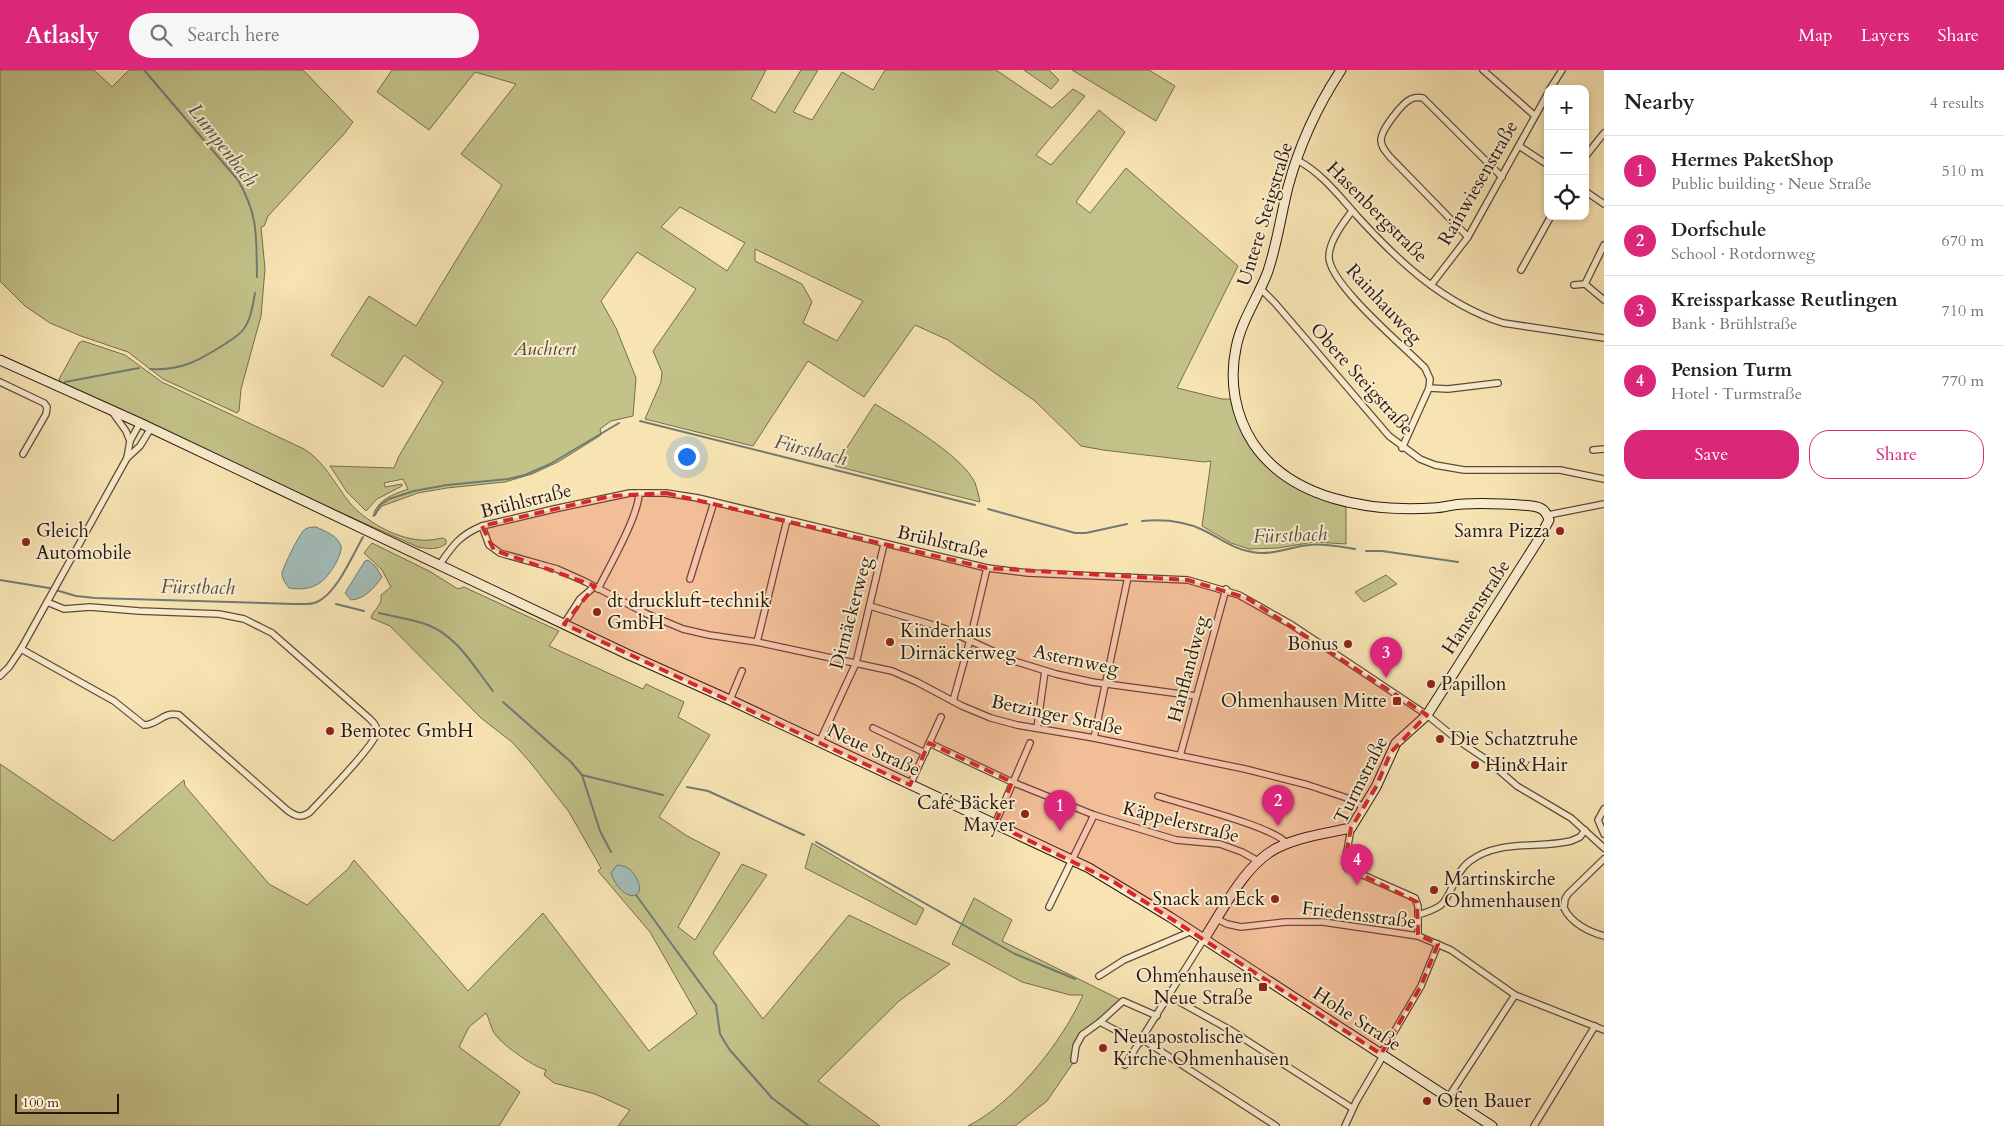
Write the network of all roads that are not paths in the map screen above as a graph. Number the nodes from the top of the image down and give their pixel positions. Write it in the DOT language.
graph roads {
  1 [pos="1342,70"];
  2 [pos="1484,70"];
  3 [pos="1562,70"];
  4 [pos="1553,85"];
  5 [pos="1544,99"];
  6 [pos="1534,115"];
  7 [pos="1604,133"];
  8 [pos="1519,146"];
  9 [pos="1589,152"];
  10 [pos="1297,160"];
  11 [pos="1544,162"];
  12 [pos="1502,177"];
  13 [pos="1589,194"];
  14 [pos="1604,204"];
  15 [pos="1352,211"];
  16 [pos="1549,220"];
  17 [pos="1468,237"];
  18 [pos="1604,245"];
  19 [pos="1521,270"];
  20 [pos="1585,284"];
  21 [pos="1431,286"];
  22 [pos="1574,286"];
  23 [pos="1261,289"];
  24 [pos="1604,300"];
  25 [pos="1604,338"];
  26 [pos="0,360"];
  27 [pos="0,382"];
  28 [pos="1498,383"];
  29 [pos="1429,388"];
  30 [pos="111,410"];
  31 [pos="140,423"];
  32 [pos="151,428"];
  33 [pos="130,441"];
  34 [pos="1402,448"];
  35 [pos="1604,449"];
  36 [pos="1594,450"];
  37 [pos="23,454"];
  38 [pos="127,458"];
  39 [pos="1604,479"];
  40 [pos="639,493"];
  41 [pos="714,502"];
  42 [pos="1604,504"];
  43 [pos="1548,516"];
  44 [pos="787,520"];
  45 [pos="482,526"];
  46 [pos="884,544"];
  47 [pos="440,564"];
  48 [pos="987,568"];
  49 [pos="1128,577"];
  50 [pos="690,579"];
  51 [pos="596,588"];
  52 [pos="1226,590"];
  53 [pos="47,602"];
  54 [pos="870,606"];
  55 [pos="564,624"];
  56 [pos="970,640"];
  57 [pos="757,642"];
  58 [pos="21,649"];
  59 [pos="856,664"];
  60 [pos="742,671"];
  61 [pos="1045,671"];
  62 [pos="0,676"];
  63 [pos="1106,684"];
  64 [pos="1196,696"];
  65 [pos="730,700"];
  66 [pos="953,701"];
  67 [pos="1427,715"];
  68 [pos="941,717"];
  69 [pos="872,728"];
  70 [pos="1037,728"];
  71 [pos="1094,738"];
  72 [pos="819,742"];
  73 [pos="1030,743"];
  74 [pos="929,744"];
  75 [pos="925,753"];
  76 [pos="1180,756"];
  77 [pos="1012,782"];
  78 [pos="910,785"];
  79 [pos="1158,796"];
  80 [pos="1364,806"];
  81 [pos="1604,809"];
  82 [pos="1094,815"];
  83 [pos="995,824"];
  84 [pos="1351,828"];
  85 [pos="1585,830"];
  86 [pos="1604,834"];
  87 [pos="1287,844"];
  88 [pos="1604,848"];
  89 [pos="1604,859"];
  90 [pos="1073,860"];
  91 [pos="1258,861"];
  92 [pos="1049,906"];
  93 [pos="1418,915"];
  94 [pos="1217,919"];
  95 [pos="1192,931"];
  96 [pos="1418,936"];
  97 [pos="1604,936"];
  98 [pos="1204,939"];
  99 [pos="1438,944"];
  100 [pos="1099,976"];
  101 [pos="1515,994"];
  102 [pos="1169,996"];
  103 [pos="1157,1016"];
  104 [pos="1100,1022"];
  105 [pos="1595,1026"];
  106 [pos="1604,1030"];
  107 [pos="1141,1041"];
  108 [pos="1382,1055"];
  109 [pos="1074,1060"];
  110 [pos="1125,1066"];
  111 [pos="1448,1098"];
  112 [pos="1352,1108"];
  113 [pos="1276,1126"];
  114 [pos="1345,1126"];
  115 [pos="1492,1126"];
  116 [pos="1534,1126"];
  1 -- 10 [label="main road, Untere Steigstraße"];
  2 -- 6 [label="street"];
  3 -- 4 [label="street"];
  5 -- 6 [label="street, Rainwiesenstraße"];
  6 -- 8 [label="street, Rainwiesenstraße"];
  7 -- 9 [label="street"];
  8 -- 11 [label="street"];
  8 -- 12 [label="street, Rainwiesenstraße"];
  10 -- 15 [label="street, Hasenbergstraße"];
  10 -- 23 [label="main road, Untere Steigstraße"];
  12 -- 17 [label="street, Rainwiesenstraße"];
  12 -- 17 [label="street"];
  13 -- 14 [label="street"];
  15 -- 21 [label="street, Hasenbergstraße"];
  15 -- 29 [label="street, Rainhauweg"];
  16 -- 19 [label="street"];
  17 -- 21 [label="street, Rainwiesenstraße"];
  18 -- 20 [label="street"];
  20 -- 22 [label="street"];
  20 -- 24 [label="street"];
  21 -- 25 [label="street, Hasenbergstraße"];
  23 -- 34 [label="street, Obere Steigstraße"];
  23 -- 43 [label="main road, Untere Steigstraße"];
  26 -- 30 [label="main road, Neue Straße"];
  27 -- 37 [label="street"];
  28 -- 29 [label="street"];
  29 -- 34 [label="street"];
  30 -- 31 [label="main road, Neue Straße"];
  30 -- 33 [label="street"];
  31 -- 32 [label="main road, Neue Straße"];
  31 -- 33 [label="street"];
  32 -- 38 [label="street"];
  32 -- 47 [label="main road, Neue Straße"];
  33 -- 38 [label="street"];
  34 -- 39 [label="street, Obere Steigstraße"];
  35 -- 36 [label="street"];
  38 -- 53 [label="street"];
  40 -- 41 [label="street, Brühlstraße"];
  40 -- 45 [label="street, Brühlstraße"];
  40 -- 51 [label="street"];
  41 -- 44 [label="street, Brühlstraße"];
  41 -- 50 [label="street"];
  42 -- 43 [label="street"];
  43 -- 67 [label="main road, Hansenstraße"];
  44 -- 46 [label="street, Brühlstraße"];
  44 -- 57 [label="street"];
  45 -- 47 [label="street, Brühlstraße"];
  45 -- 51 [label="street, Betzinger Straße"];
  46 -- 48 [label="street, Brühlstraße"];
  46 -- 54 [label="street, Dirnäckerweg"];
  47 -- 55 [label="main road, Neue Straße"];
  48 -- 49 [label="street, Brühlstraße"];
  48 -- 56 [label="street"];
  49 -- 52 [label="street, Brühlstraße"];
  49 -- 63 [label="street"];
  51 -- 55 [label="street"];
  51 -- 57 [label="street, Betzinger Straße"];
  52 -- 64 [label="street, Hanflandweg"];
  52 -- 67 [label="street, Brühlstraße"];
  53 -- 58 [label="street"];
  53 -- 58 [label="street"];
  54 -- 56 [label="street, Asternweg"];
  54 -- 59 [label="street, Dirnäckerweg"];
  55 -- 65 [label="main road, Neue Straße"];
  56 -- 61 [label="street, Asternweg"];
  56 -- 66 [label="street"];
  57 -- 59 [label="street, Betzinger Straße"];
  58 -- 62 [label="street"];
  59 -- 66 [label="street, Betzinger Straße"];
  59 -- 72 [label="street, Dirnäckerweg"];
  60 -- 65 [label="street"];
  61 -- 63 [label="street, Asternweg"];
  61 -- 70 [label="street"];
  63 -- 64 [label="street, Asternweg"];
  63 -- 71 [label="street"];
  64 -- 76 [label="street, Hanflandweg"];
  65 -- 72 [label="main road, Neue Straße"];
  66 -- 70 [label="street, Betzinger Straße"];
  67 -- 80 [label="main road, Turmstraße"];
  67 -- 85 [label="street, Brühlstraße"];
  68 -- 74 [label="street"];
  69 -- 75 [label="street"];
  70 -- 71 [label="street, Betzinger Straße"];
  71 -- 76 [label="street, Betzinger Straße"];
  72 -- 78 [label="main road, Neue Straße"];
  73 -- 77 [label="street"];
  74 -- 75 [label="street"];
  74 -- 77 [label="street, Käppelerstraße"];
  75 -- 78 [label="street"];
  76 -- 80 [label="street, Betzinger Straße"];
  77 -- 82 [label="street, Käppelerstraße"];
  77 -- 83 [label="street"];
  78 -- 83 [label="main road, Neue Straße"];
  79 -- 87 [label="street"];
  80 -- 84 [label="main road, Turmstraße"];
  81 -- 86 [label="street"];
  82 -- 90 [label="street"];
  82 -- 91 [label="street, Käppelerstraße"];
  83 -- 90 [label="main road, Neue Straße"];
  84 -- 87 [label="main road"];
  84 -- 93 [label="street, Turmstraße"];
  85 -- 88 [label="street, Brühlstraße"];
  85 -- 93 [label="street"];
  87 -- 91 [label="main road"];
  89 -- 97 [label="street"];
  90 -- 92 [label="street"];
  90 -- 95 [label="main road, Neue Straße"];
  91 -- 94 [label="main road"];
  93 -- 96 [label="street"];
  94 -- 96 [label="street, Friedensstraße"];
  94 -- 98 [label="main road"];
  95 -- 98 [label="main road, Neue Straße"];
  95 -- 100 [label="street"];
  96 -- 99 [label="street, Friedensstraße"];
  98 -- 102 [label="street"];
  98 -- 108 [label="main road, Hohe Straße"];
  99 -- 101 [label="street, Friedensstraße"];
  99 -- 108 [label="street"];
  101 -- 105 [label="street, Friedensstraße"];
  101 -- 111 [label="street"];
  102 -- 103 [label="street"];
  102 -- 112 [label="street"];
  103 -- 104 [label="street"];
  103 -- 107 [label="street"];
  104 -- 107 [label="street"];
  104 -- 109 [label="street"];
  105 -- 106 [label="street, Friedensstraße"];
  105 -- 116 [label="street"];
  107 -- 110 [label="street"];
  107 -- 113 [label="street"];
  108 -- 111 [label="main road, Hohe Straße"];
  108 -- 112 [label="street"];
  111 -- 115 [label="main road, Hohe Straße"];
  112 -- 114 [label="street"];
}
